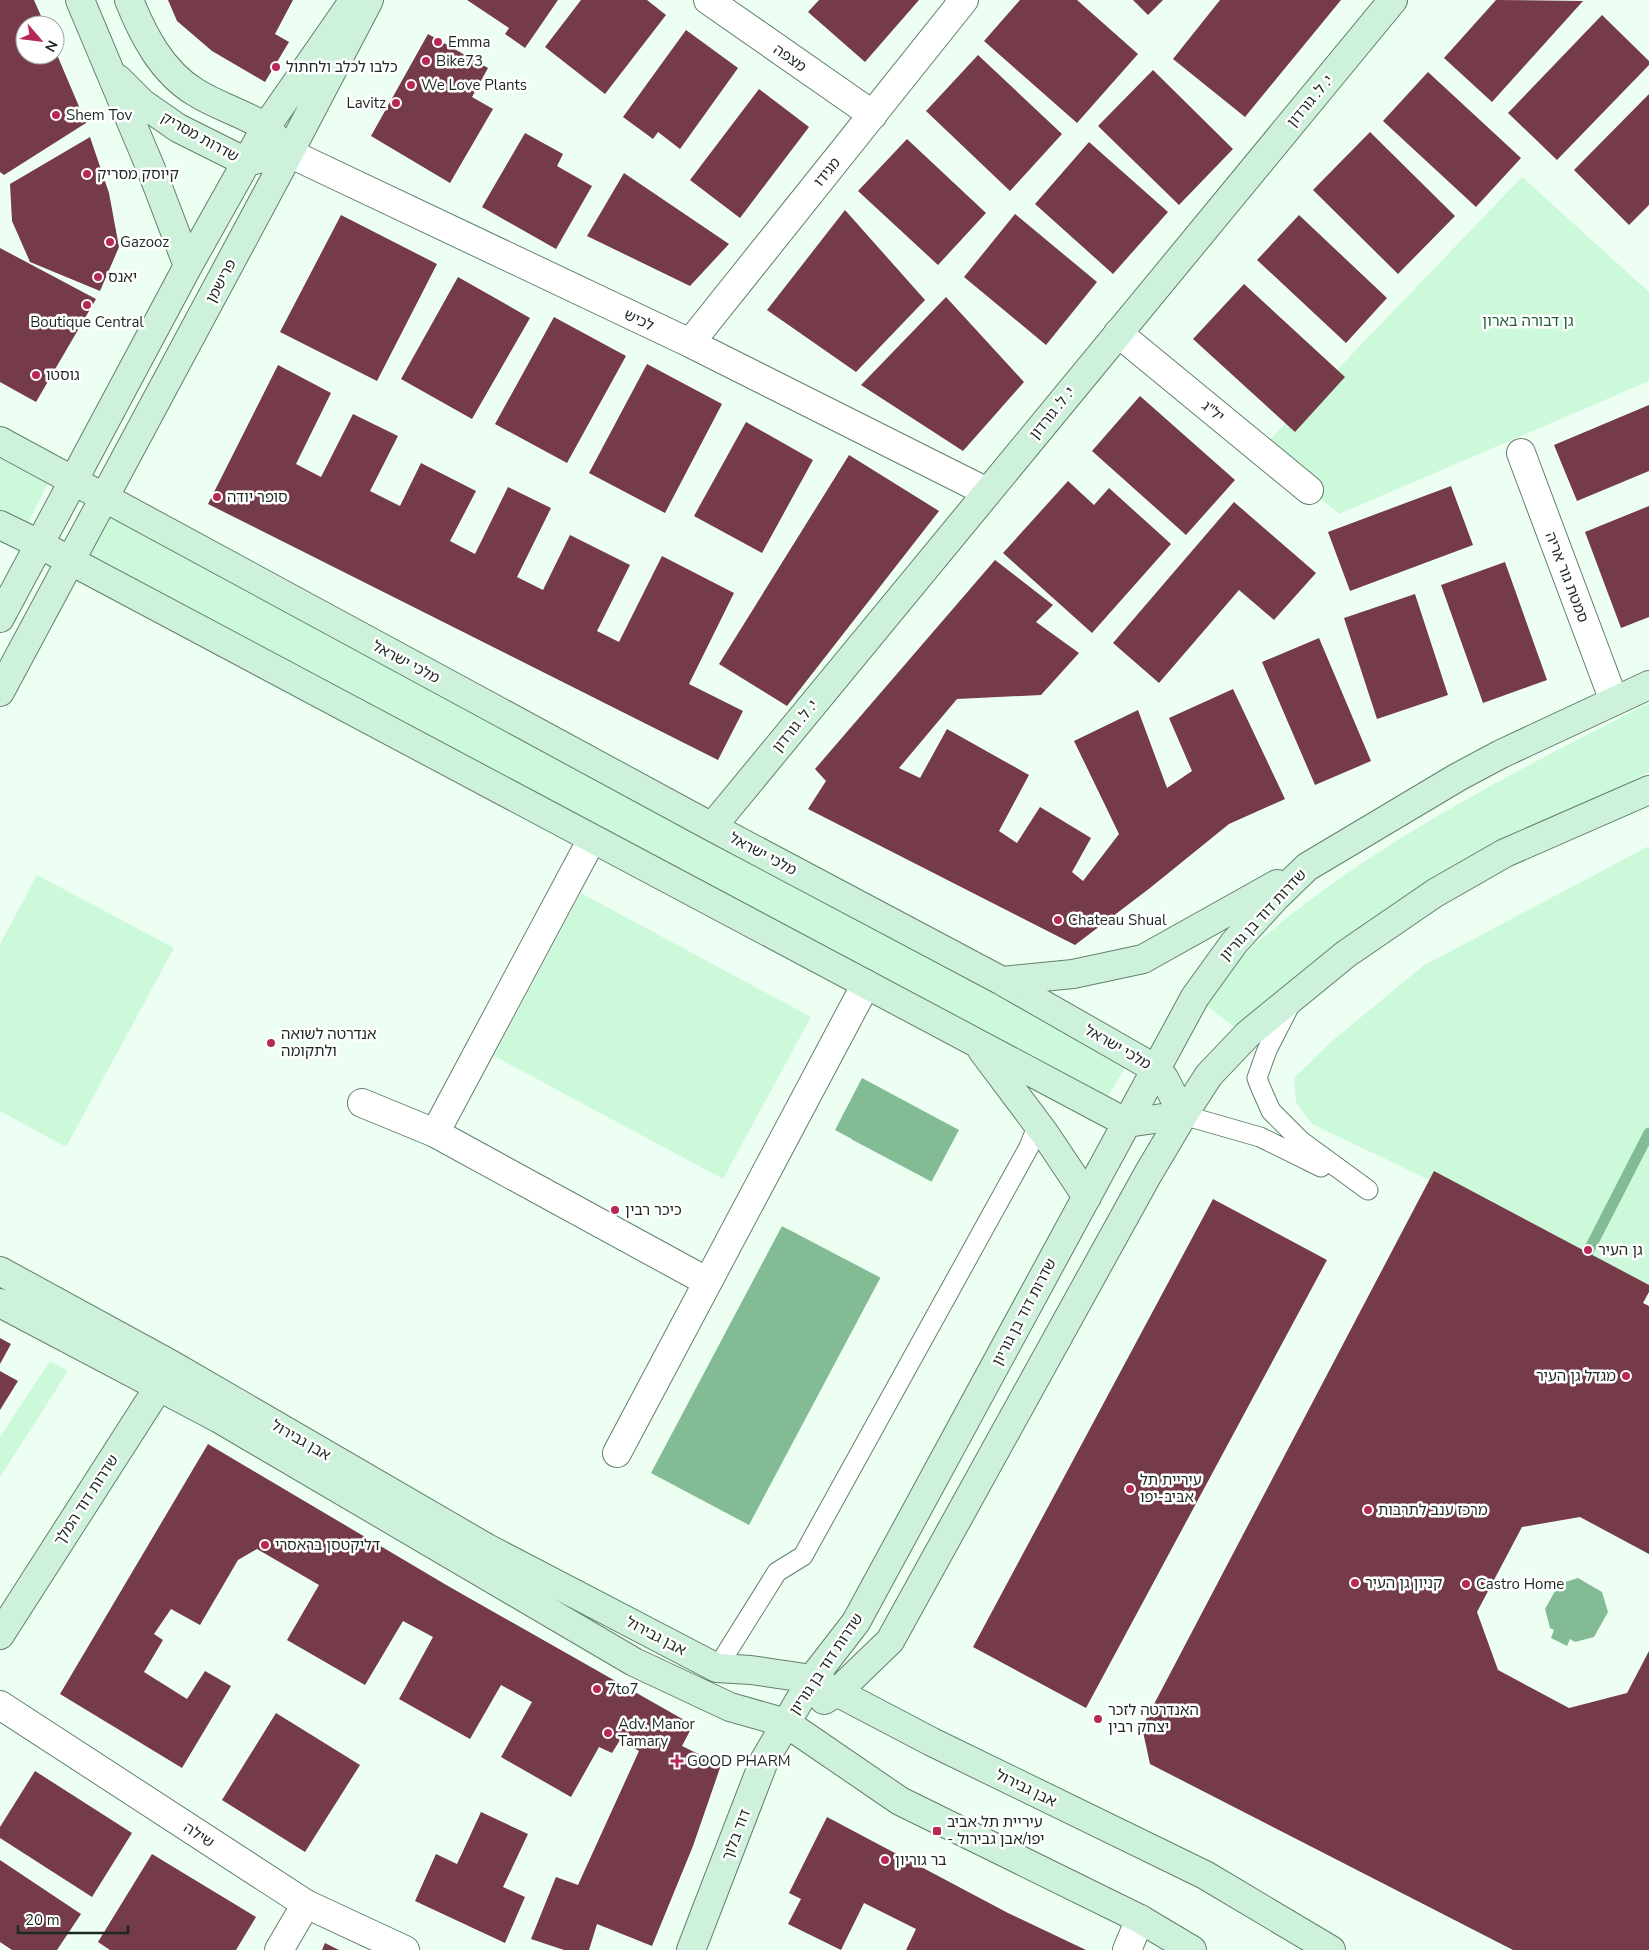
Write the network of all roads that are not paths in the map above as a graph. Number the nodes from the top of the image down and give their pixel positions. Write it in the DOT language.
graph roads {
  1 [pos="80,0"];
  2 [pos="129,0"];
  3 [pos="354,0"];
  4 [pos="369,0"];
  5 [pos="708,0"];
  6 [pos="964,0"];
  7 [pos="1393,0"];
  8 [pos="108,68"];
  9 [pos="873,115"];
  10 [pos="266,127"];
  11 [pos="289,153"];
  12 [pos="246,162"];
  13 [pos="188,266"];
  14 [pos="1118,333"];
  15 [pos="690,343"];
  16 [pos="0,441"];
  17 [pos="1520,453"];
  18 [pos="73,482"];
  19 [pos="1309,490"];
  20 [pos="987,492"];
  21 [pos="104,498"];
  22 [pos="0,525"];
  23 [pos="39,544"];
  24 [pos="71,560"];
  25 [pos="0,618"];
  26 [pos="1649,685"];
  27 [pos="0,692"];
  28 [pos="1614,702"];
  29 [pos="1649,790"];
  30 [pos="712,827"];
  31 [pos="592,839"];
  32 [pos="1306,868"];
  33 [pos="1002,981"];
  34 [pos="866,984"];
  35 [pos="1295,997"];
  36 [pos="976,1042"];
  37 [pos="1156,1069"];
  38 [pos="362,1103"];
  39 [pos="1183,1115"];
  40 [pos="1127,1122"];
  41 [pos="1038,1124"];
  42 [pos="435,1133"];
  43 [pos="1087,1197"];
  44 [pos="0,1271"];
  45 [pos="706,1281"];
  46 [pos="0,1303"];
  47 [pos="166,1376"];
  48 [pos="616,1453"];
  49 [pos="0,1635"];
  50 [pos="716,1668"];
  51 [pos="812,1679"];
  52 [pos="837,1692"];
  53 [pos="0,1705"];
  54 [pos="786,1723"];
  55 [pos="306,1904"];
  56 [pos="1140,1919"];
  57 [pos="279,1950"];
  58 [pos="405,1950"];
  59 [pos="691,1950"];
  60 [pos="1127,1950"];
  61 [pos="1192,1950"];
  62 [pos="1331,1950"];
  1 -- 8 [label="street, שדרות מסריק"];
  2 -- 10 [label="street"];
  3 -- 10 [label="street"];
  4 -- 11 [label="street, פרישמן"];
  5 -- 9 [label="street, מצפה"];
  6 -- 9 [label="street, מגידו"];
  7 -- 14 [label="street, י. ל. גורדון"];
  8 -- 12 [label="street, שדרות מסריק"];
  8 -- 13 [label="street, שדרות מסריק"];
  9 -- 15 [label="street, מגידו"];
  10 -- 11 [label="street"];
  10 -- 12 [label="street"];
  11 -- 12 [label="street, שדרות מסריק"];
  11 -- 15 [label="street, לכיש"];
  11 -- 21 [label="street, פרישמן"];
  12 -- 13 [label="street"];
  13 -- 18 [label="street"];
  14 -- 19 [label="street, יל\"ג"];
  14 -- 20 [label="street, י. ל. גורדון"];
  15 -- 20 [label="street, לכיש"];
  16 -- 18 [label="street, מלכי ישראל"];
  17 -- 28 [label="street, סמטת גור אריה"];
  18 -- 21 [label="street, מלכי ישראל"];
  18 -- 23 [label="street"];
  20 -- 30 [label="street, י. ל. גורדון"];
  21 -- 24 [label="street, פרישמן"];
  21 -- 30 [label="street, מלכי ישראל"];
  22 -- 23 [label="street"];
  23 -- 24 [label="street"];
  23 -- 25 [label="street"];
  24 -- 27 [label="street"];
  24 -- 31 [label="street"];
  26 -- 28 [label="street, שדרות דוד בן גוריון"];
  28 -- 32 [label="street, שדרות דוד בן גוריון"];
  29 -- 35 [label="street, שדרות דוד בן גוריון"];
  30 -- 33 [label="street, מלכי ישראל"];
  31 -- 34 [label="street"];
  31 -- 42 [label="street"];
  32 -- 33 [label="street"];
  32 -- 37 [label="street, שדרות דוד בן גוריון"];
  33 -- 37 [label="street, מלכי ישראל"];
  34 -- 36 [label="street"];
  34 -- 45 [label="street"];
  35 -- 39 [label="street, שדרות דוד בן גוריון"];
  35 -- 39 [label="lane"];
  36 -- 40 [label="street"];
  36 -- 41 [label="street"];
  37 -- 39 [label="street, מלכי ישראל"];
  37 -- 40 [label="street, שדרות דוד בן גוריון"];
  38 -- 42 [label="street"];
  39 -- 40 [label="street"];
  39 -- 52 [label="street, שדרות דוד בן גוריון"];
  40 -- 43 [label="street, שדרות דוד בן גוריון"];
  41 -- 43 [label="street"];
  41 -- 50 [label="lane"];
  42 -- 45 [label="street"];
  43 -- 51 [label="street, שדרות דוד בן גוריון"];
  44 -- 47 [label="street, אבן גבירול"];
  45 -- 48 [label="street"];
  46 -- 47 [label="street, אבן גבירול"];
  47 -- 49 [label="street, שדרות דוד המלך"];
  47 -- 50 [label="street, אבן גבירול"];
  47 -- 54 [label="street, אבן גבירול"];
  50 -- 51 [label="street, אבן גבירול"];
  51 -- 52 [label="street, אבן גבירול"];
  51 -- 54 [label="street, שדרות דוד בן גוריון"];
  52 -- 54 [label="street, שדרות דוד בן גוריון"];
  52 -- 62 [label="street, אבן גבירול"];
  53 -- 55 [label="street, שילה"];
  54 -- 56 [label="street, אבן גבירול"];
  54 -- 59 [label="street, דוד בלוך"];
  55 -- 57 [label="street"];
  55 -- 58 [label="street, שילה"];
  56 -- 60 [label="street"];
  56 -- 61 [label="street, אבן גבירול"];
}
